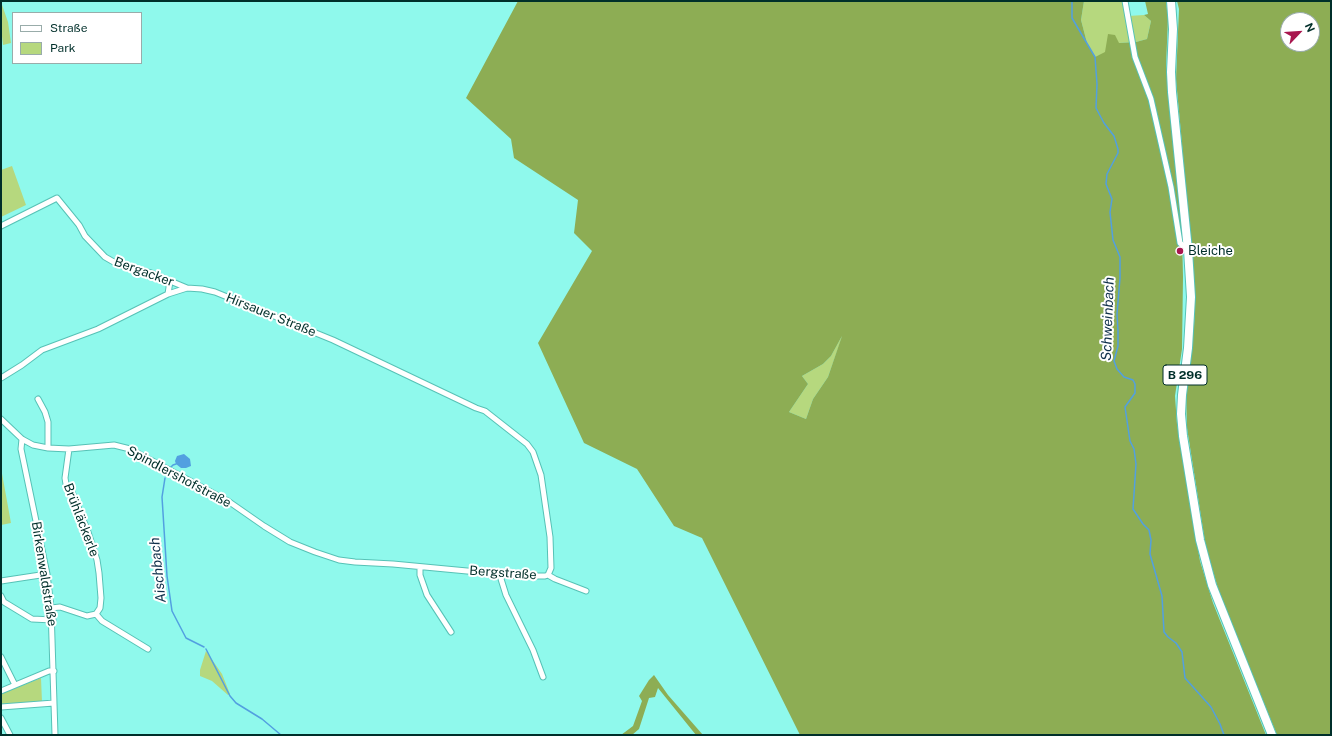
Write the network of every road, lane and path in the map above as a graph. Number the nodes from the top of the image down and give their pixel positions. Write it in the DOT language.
graph roads {
  1 [pos="1125,1"];
  2 [pos="1171,1"];
  3 [pos="1,226"];
  4 [pos="1188,250"];
  5 [pos="170,281"];
  6 [pos="187,288"];
  7 [pos="168,294"];
  8 [pos="1,378"];
  9 [pos="38,399"];
  10 [pos="1,419"];
  11 [pos="22,439"];
  12 [pos="48,448"];
  13 [pos="69,449"];
  14 [pos="532,450"];
  15 [pos="355,562"];
  16 [pos="420,567"];
  17 [pos="47,574"];
  18 [pos="501,575"];
  19 [pos="548,575"];
  20 [pos="1,581"];
  21 [pos="586,591"];
  22 [pos="1,596"];
  23 [pos="52,608"];
  24 [pos="96,614"];
  25 [pos="53,620"];
  26 [pos="451,632"];
  27 [pos="148,649"];
  28 [pos="1,657"];
  29 [pos="54,671"];
  30 [pos="543,677"];
  31 [pos="15,685"];
  32 [pos="1,691"];
  33 [pos="54,703"];
  34 [pos="1,707"];
  35 [pos="1,718"];
  36 [pos="10,735"];
  37 [pos="55,735"];
  38 [pos="1272,735"];
  1 -- 4 [label="street"];
  2 -- 4 [label="main road, B 296"];
  3 -- 5 [label="street, Bergacker"];
  4 -- 38 [label="main road, B 296"];
  5 -- 6 [label="street, Bergacker"];
  5 -- 7 [label="street"];
  6 -- 7 [label="street, Hirsauer Straße"];
  6 -- 14 [label="street, Hirsauer Straße"];
  7 -- 8 [label="street, Hirsauer Straße"];
  9 -- 12 [label="street"];
  10 -- 11 [label="street, Spindlershofstraße"];
  11 -- 12 [label="street, Spindlershofstraße"];
  11 -- 17 [label="street, Birkenwaldstraße"];
  12 -- 13 [label="street, Spindlershofstraße"];
  13 -- 15 [label="street, Spindlershofstraße"];
  13 -- 24 [label="street, Brühläckerle"];
  14 -- 19 [label="street, Bergstraße"];
  15 -- 16 [label="street, Bergstraße"];
  16 -- 18 [label="street, Bergstraße"];
  16 -- 26 [label="street"];
  17 -- 20 [label="street"];
  17 -- 23 [label="street, Birkenwaldstraße"];
  18 -- 19 [label="street, Bergstraße"];
  18 -- 30 [label="street"];
  19 -- 21 [label="street"];
  22 -- 25 [label="street"];
  23 -- 24 [label="street"];
  23 -- 25 [label="street, Birkenwaldstraße"];
  24 -- 27 [label="street"];
  25 -- 29 [label="street, Birkenwaldstraße"];
  28 -- 31 [label="street"];
  29 -- 31 [label="street"];
  29 -- 33 [label="street, Birkenwaldstraße"];
  31 -- 32 [label="street"];
  33 -- 34 [label="street"];
  33 -- 37 [label="street, Birkenwaldstraße"];
  35 -- 36 [label="street"];
}
